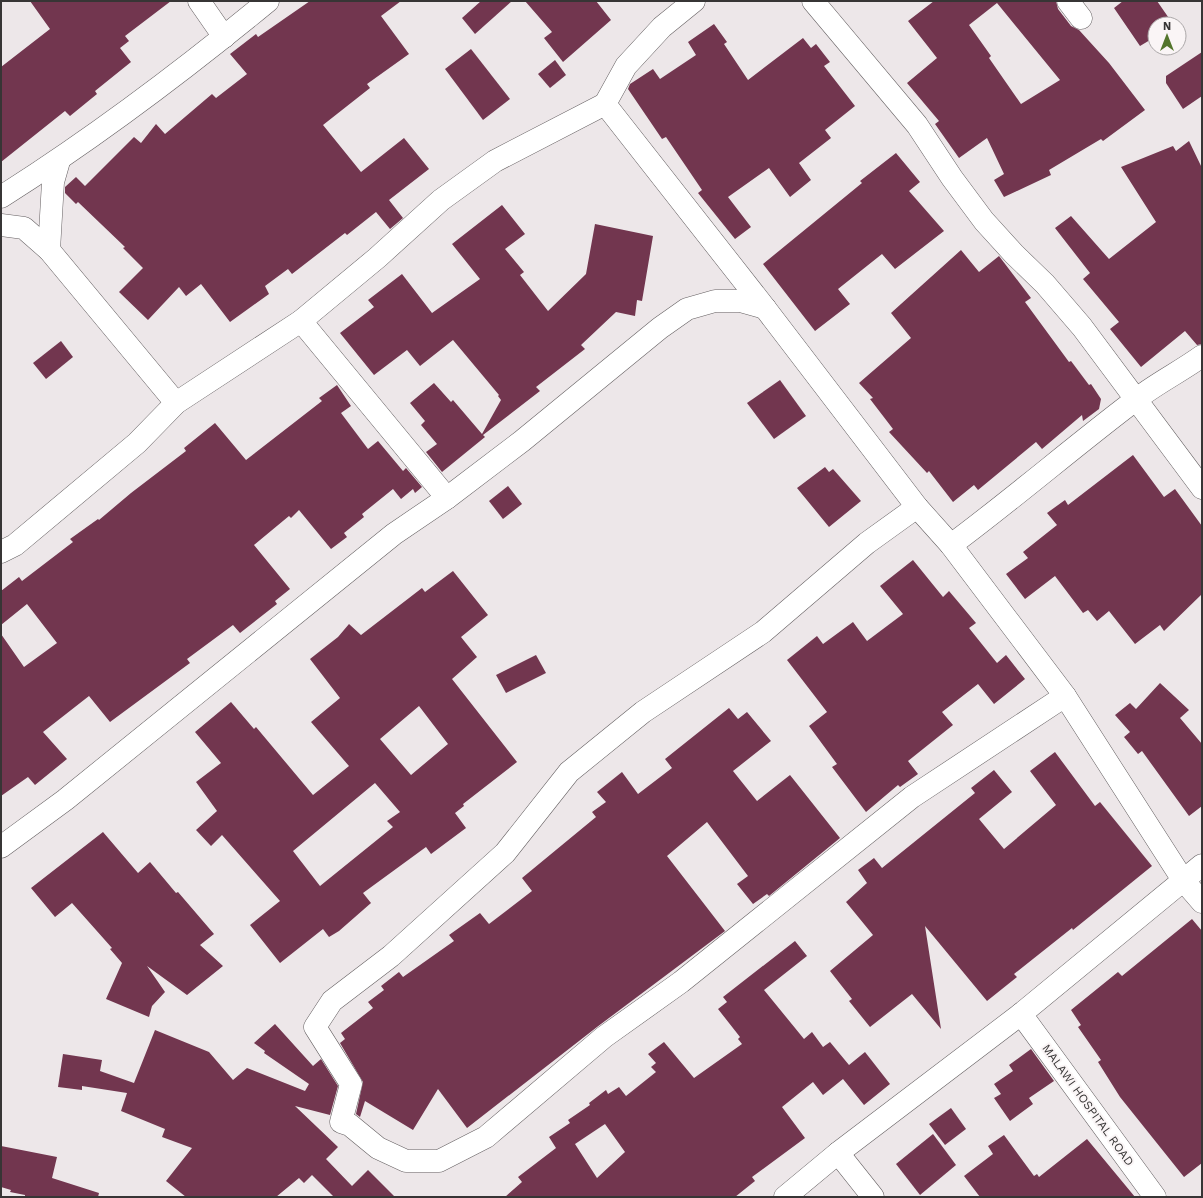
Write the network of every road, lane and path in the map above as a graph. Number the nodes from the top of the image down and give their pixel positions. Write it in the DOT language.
graph roads {
  1 [pos="198,1"];
  2 [pos="268,1"];
  3 [pos="694,1"];
  4 [pos="813,1"];
  5 [pos="224,37"];
  6 [pos="605,104"];
  7 [pos="59,161"];
  8 [pos="1,197"];
  9 [pos="1,225"];
  10 [pos="49,250"];
  11 [pos="765,308"];
  12 [pos="301,321"];
  13 [pos="1202,356"];
  14 [pos="1136,400"];
  15 [pos="176,404"];
  16 [pos="1202,488"];
  17 [pos="447,498"];
  18 [pos="917,507"];
  19 [pos="951,545"];
  20 [pos="1,552"];
  21 [pos="1065,696"];
  22 [pos="1,847"];
  23 [pos="1202,865"];
  24 [pos="1182,880"];
  25 [pos="1202,902"];
  26 [pos="1022,1014"];
  27 [pos="838,1153"];
  28 [pos="785,1197"];
  29 [pos="873,1197"];
  30 [pos="1155,1197"];
  1 -- 5 [label="street"];
  2 -- 5 [label="street"];
  3 -- 6 [label="street"];
  4 -- 14 [label="street"];
  5 -- 7 [label="street"];
  6 -- 11 [label="street"];
  6 -- 12 [label="street"];
  7 -- 8 [label="street"];
  7 -- 10 [label="street"];
  9 -- 10 [label="street"];
  10 -- 15 [label="street"];
  11 -- 17 [label="street"];
  11 -- 18 [label="street"];
  12 -- 15 [label="street"];
  12 -- 17 [label="street"];
  13 -- 14 [label="street"];
  14 -- 16 [label="street"];
  14 -- 19 [label="street"];
  15 -- 20 [label="street"];
  17 -- 22 [label="street"];
  18 -- 19 [label="street"];
  18 -- 21 [label="street"];
  19 -- 21 [label="street"];
  21 -- 24 [label="street"];
  23 -- 24 [label="street"];
  24 -- 25 [label="street"];
  24 -- 26 [label="street"];
  26 -- 27 [label="street"];
  26 -- 30 [label="street, MALAWI HOSPITAL ROAD"];
  27 -- 28 [label="street"];
  27 -- 29 [label="street"];
}
